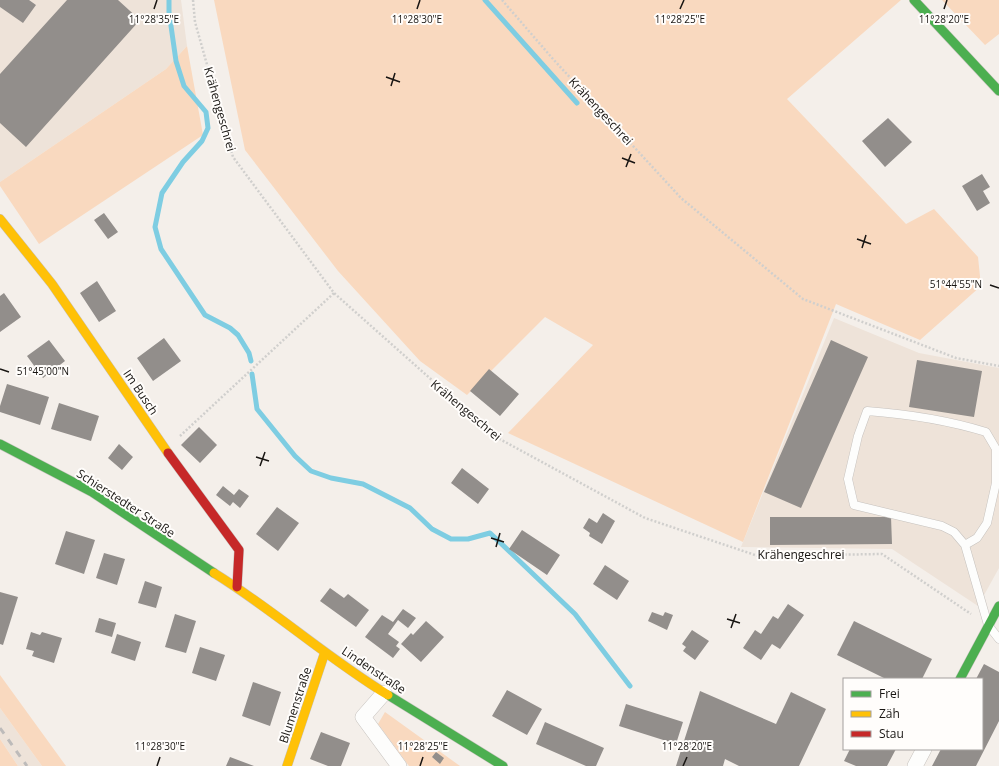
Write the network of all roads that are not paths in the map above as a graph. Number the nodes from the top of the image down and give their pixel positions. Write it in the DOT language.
graph roads {
  1 [pos="914,0"];
  2 [pos="999,91"];
  3 [pos="0,219"];
  4 [pos="0,444"];
  5 [pos="965,546"];
  6 [pos="237,587"];
  7 [pos="999,606"];
  8 [pos="988,625"];
  9 [pos="999,639"];
  10 [pos="325,652"];
  11 [pos="961,678"];
  12 [pos="384,693"];
  13 [pos="924,750"];
  14 [pos="287,766"];
  15 [pos="399,766"];
  16 [pos="503,766"];
  17 [pos="916,766"];
  1 -- 2 [label="street"];
  3 -- 6 [label="street, Im Busch"];
  4 -- 6 [label="street, Schierstedter Straße"];
  5 -- 5 [label="lane"];
  5 -- 8 [label="lane"];
  6 -- 10 [label="street, Lindenstraße"];
  7 -- 8 [label="street"];
  8 -- 9 [label="lane"];
  8 -- 11 [label="street"];
  10 -- 12 [label="street, Lindenstraße"];
  10 -- 14 [label="street, Blumenstraße"];
  12 -- 15 [label="street"];
  12 -- 16 [label="street, Lindenstraße"];
  13 -- 17 [label="street"];
}
